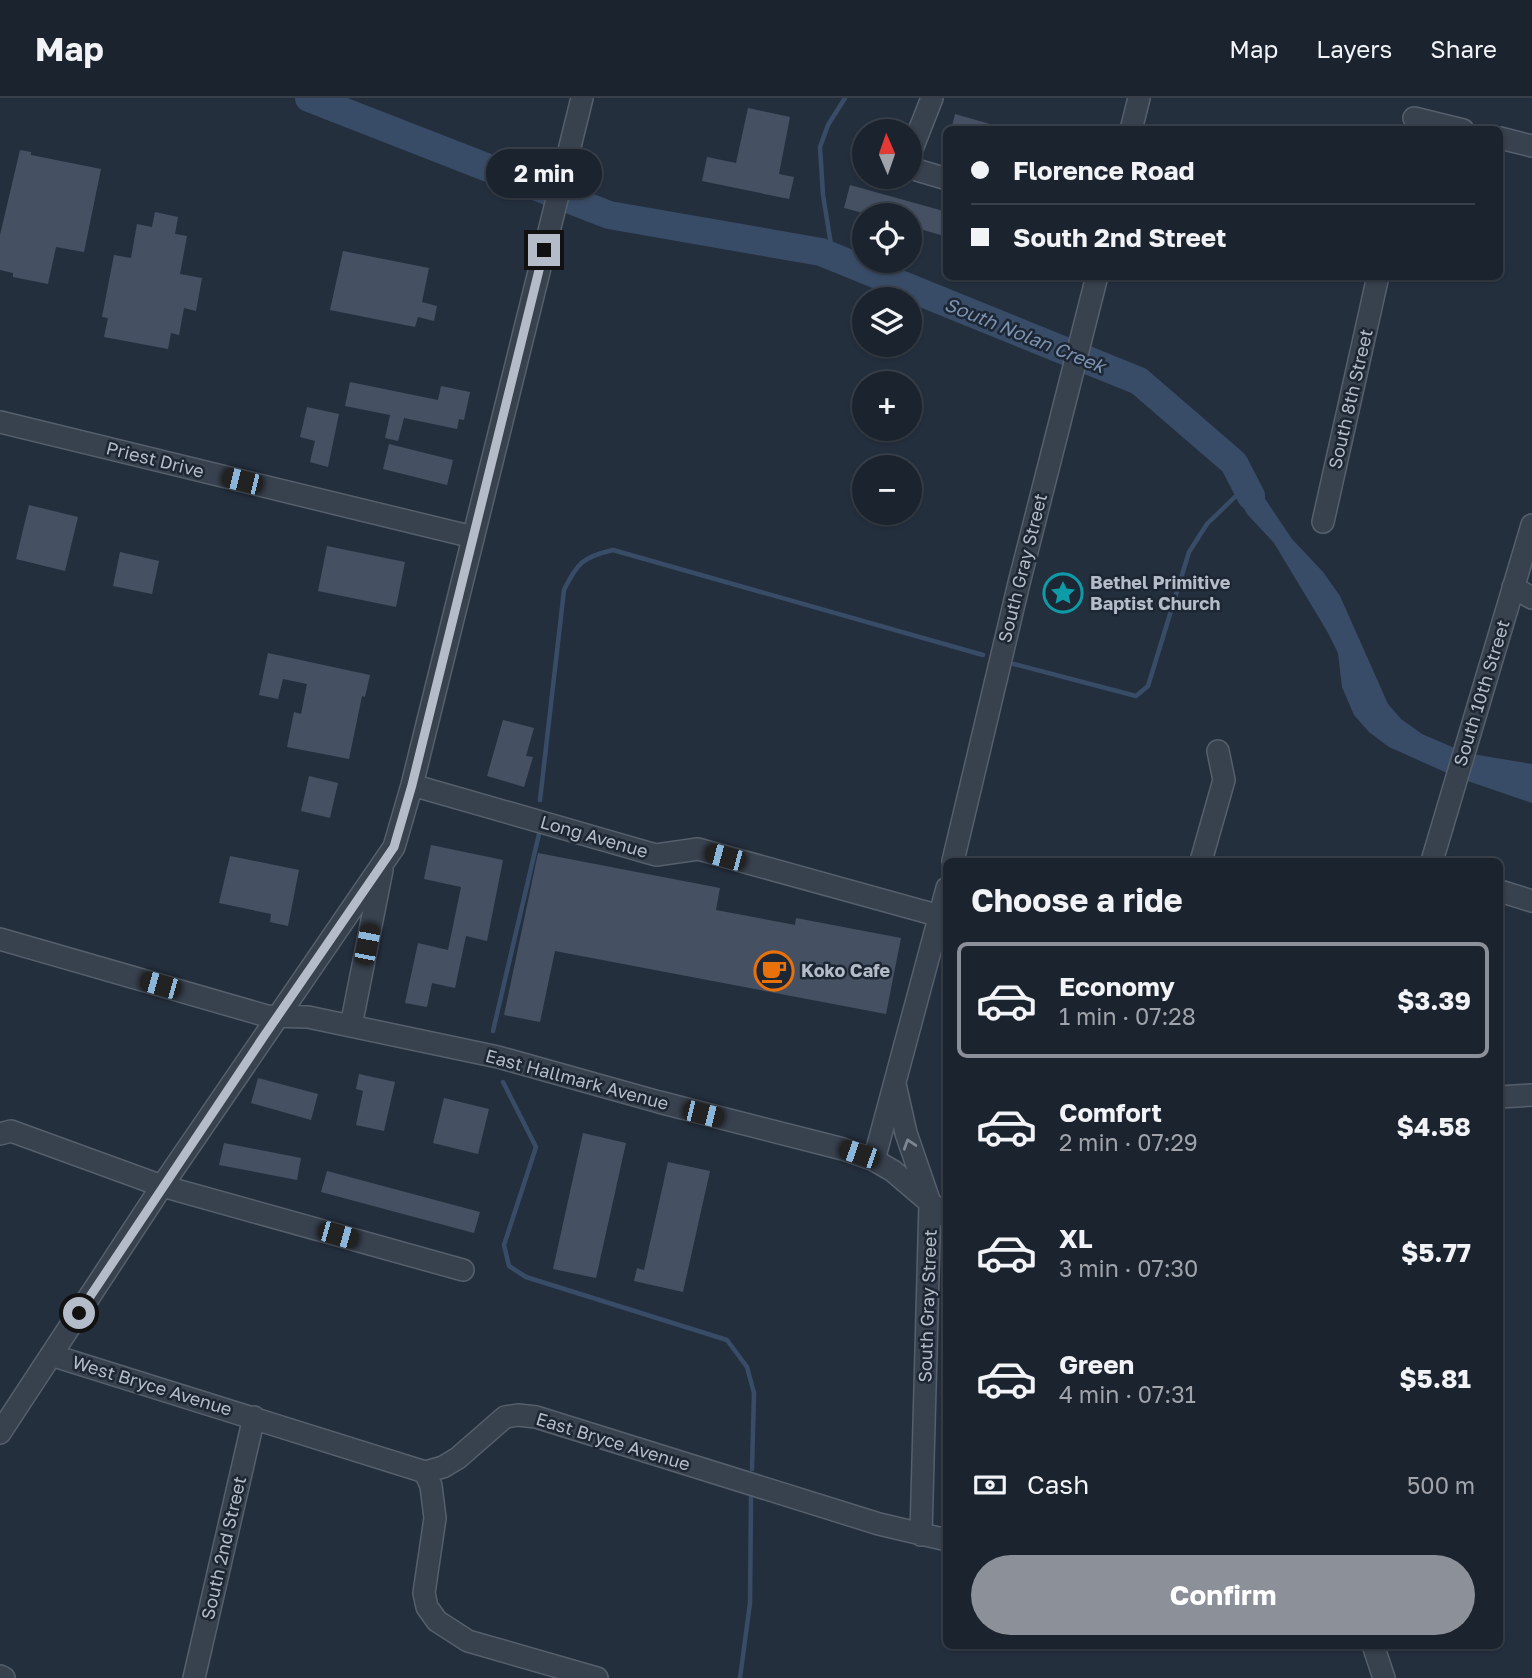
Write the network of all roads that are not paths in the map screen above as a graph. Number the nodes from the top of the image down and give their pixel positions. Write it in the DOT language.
graph roads {
  1 [pos="582,98"];
  2 [pos="932,98"];
  3 [pos="1139,98"];
  4 [pos="1414,115"];
  5 [pos="922,123"];
  6 [pos="1132,126"];
  7 [pos="1450,126"];
  8 [pos="1503,139"];
  9 [pos="1532,146"];
  10 [pos="922,172"];
  11 [pos="943,178"];
  12 [pos="1096,280"];
  13 [pos="1377,280"];
  14 [pos="0,422"];
  15 [pos="1323,522"];
  16 [pos="1532,524"];
  17 [pos="473,537"];
  18 [pos="1523,593"];
  19 [pos="1218,751"];
  20 [pos="412,785"];
  21 [pos="954,858"];
  22 [pos="1202,858"];
  23 [pos="1433,858"];
  24 [pos="383,862"];
  25 [pos="1503,892"];
  26 [pos="1532,901"];
  27 [pos="943,904"];
  28 [pos="940,916"];
  29 [pos="0,939"];
  30 [pos="277,1016"];
  31 [pos="351,1026"];
  32 [pos="895,1083"];
  33 [pos="1532,1095"];
  34 [pos="1503,1097"];
  35 [pos="0,1134"];
  36 [pos="874,1160"];
  37 [pos="162,1186"];
  38 [pos="939,1210"];
  39 [pos="463,1270"];
  40 [pos="51,1355"];
  41 [pos="254,1418"];
  42 [pos="0,1433"];
  43 [pos="425,1472"];
  44 [pos="921,1535"];
  45 [pos="943,1539"];
  46 [pos="1374,1649"];
  47 [pos="194,1678"];
  48 [pos="597,1678"];
  49 [pos="1384,1678"];
  1 -- 17 [label="street"];
  2 -- 5 [label="street"];
  3 -- 6 [label="street"];
  4 -- 7 [label="street"];
  8 -- 9 [label="street"];
  10 -- 11 [label="street"];
  12 -- 21 [label="street, South Gray Street"];
  13 -- 15 [label="street, South 8th Street"];
  14 -- 17 [label="street, Priest Drive"];
  16 -- 18 [label="street, South 10th Street"];
  17 -- 20 [label="street"];
  18 -- 23 [label="street, South 10th Street"];
  19 -- 22 [label="street"];
  20 -- 24 [label="street"];
  20 -- 28 [label="street, Long Avenue"];
  24 -- 30 [label="street"];
  24 -- 31 [label="street"];
  25 -- 26 [label="street"];
  27 -- 28 [label="street, South Gray Street"];
  28 -- 32 [label="street, South Gray Street"];
  29 -- 30 [label="street, East Hallmark Avenue"];
  30 -- 31 [label="street, East Hallmark Avenue"];
  30 -- 37 [label="street"];
  31 -- 36 [label="street, East Hallmark Avenue"];
  32 -- 36 [label="street, South Gray Street"];
  38 -- 32 [label="street, South Gray Street, one-way"];
  33 -- 34 [label="street"];
  35 -- 37 [label="street"];
  36 -- 38 [label="street, East Hallmark Avenue"];
  37 -- 39 [label="street"];
  37 -- 40 [label="street"];
  38 -- 44 [label="street, South Gray Street"];
  40 -- 41 [label="street, West Bryce Avenue"];
  40 -- 42 [label="street"];
  41 -- 43 [label="street"];
  41 -- 47 [label="street, South 2nd Street"];
  43 -- 44 [label="street, East Bryce Avenue"];
  43 -- 48 [label="street"];
  44 -- 45 [label="street, East Bryce Avenue"];
  46 -- 49 [label="street"];
}
